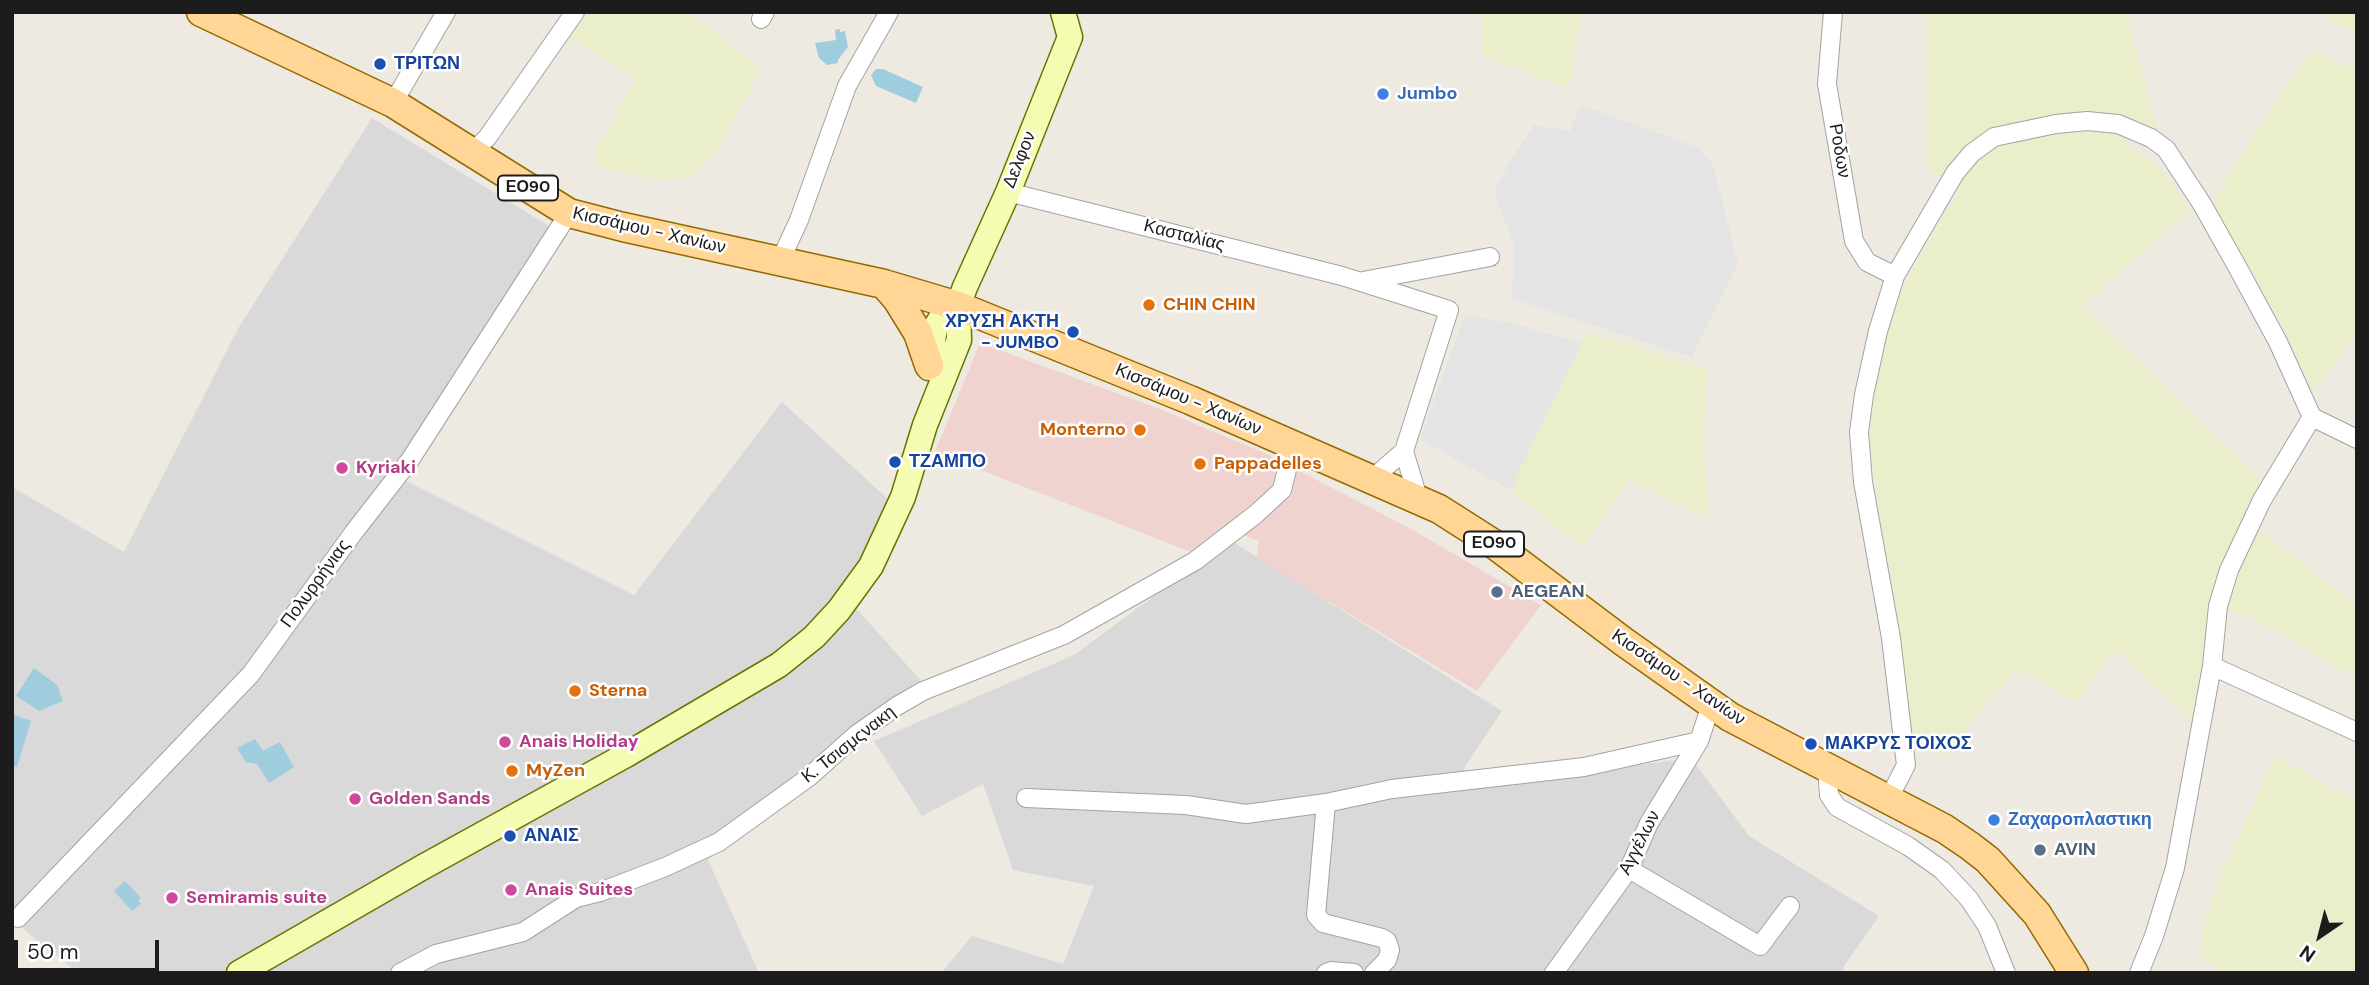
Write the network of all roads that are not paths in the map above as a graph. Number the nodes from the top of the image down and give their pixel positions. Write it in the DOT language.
graph roads {
  1 [pos="201,12"];
  2 [pos="446,12"];
  3 [pos="575,12"];
  4 [pos="889,12"];
  5 [pos="1063,12"];
  6 [pos="1833,12"];
  7 [pos="393,103"];
  8 [pos="471,153"];
  9 [pos="1008,191"];
  10 [pos="569,213"];
  11 [pos="1490,257"];
  12 [pos="780,261"];
  13 [pos="1892,275"];
  14 [pos="1359,282"];
  15 [pos="884,284"];
  16 [pos="958,306"];
  17 [pos="929,365"];
  18 [pos="2312,417"];
  19 [pos="925,425"];
  20 [pos="2357,439"];
  21 [pos="1293,445"];
  22 [pos="1404,451"];
  23 [pos="1371,479"];
  24 [pos="1418,498"];
  25 [pos="2212,666"];
  26 [pos="1711,705"];
  27 [pos="2357,732"];
  28 [pos="1699,741"];
  29 [pos="1828,767"];
  30 [pos="1026,798"];
  31 [pos="1888,800"];
  32 [pos="1326,803"];
  33 [pos="1629,869"];
  34 [pos="1790,906"];
  35 [pos="19,918"];
  36 [pos="248,970"];
  37 [pos="400,973"];
  38 [pos="1326,973"];
  39 [pos="1354,973"];
  40 [pos="1374,973"];
  41 [pos="1554,973"];
  42 [pos="2006,973"];
  43 [pos="2074,973"];
  44 [pos="2139,973"];
  1 -- 7 [label="main road, Κισσάμου - Χανίων / ΕΟ90"];
  2 -- 7 [label="street"];
  3 -- 8 [label="street"];
  4 -- 12 [label="street"];
  5 -- 9 [label="street, Δελφον"];
  6 -- 13 [label="street, Ροδων"];
  7 -- 8 [label="main road, Κισσάμου - Χανίων / ΕΟ90"];
  8 -- 10 [label="main road, Κισσάμου - Χανίων / ΕΟ90"];
  9 -- 14 [label="street, Κασταλίας"];
  9 -- 16 [label="street, Δελφον"];
  10 -- 12 [label="main road, Κισσάμου - Χανίων / ΕΟ90"];
  10 -- 35 [label="street, Πολυρρήνιας"];
  11 -- 14 [label="street, Κασταλίας"];
  12 -- 15 [label="main road, Κισσάμου - Χανίων / ΕΟ90"];
  13 -- 18 [label="street"];
  13 -- 31 [label="street"];
  14 -- 22 [label="street, Κασταλίας"];
  15 -- 16 [label="main road, Κισσάμου - Χανίων / ΕΟ90"];
  15 -- 17 [label="main road"];
  16 -- 17 [label="street"];
  16 -- 19 [label="street"];
  16 -- 21 [label="main road, Κισσάμου - Χανίων / ΕΟ90"];
  17 -- 19 [label="street"];
  18 -- 20 [label="street"];
  18 -- 25 [label="street"];
  19 -- 36 [label="street"];
  21 -- 23 [label="main road, Κισσάμου - Χανίων / ΕΟ90"];
  21 -- 37 [label="street, Κ. Τσισμςνακη"];
  22 -- 23 [label="street"];
  22 -- 24 [label="street"];
  23 -- 24 [label="main road, Κισσάμου - Χανίων / ΕΟ90"];
  24 -- 26 [label="main road, Κισσάμου - Χανίων / ΕΟ90"];
  25 -- 27 [label="street"];
  25 -- 44 [label="street"];
  26 -- 28 [label="street, Αγγέλων"];
  26 -- 29 [label="main road, Κισσάμου - Χανίων / ΕΟ90"];
  28 -- 32 [label="street"];
  28 -- 33 [label="street, Αγγέλων"];
  29 -- 31 [label="main road, Κισσάμου - Χανίων / ΕΟ90"];
  29 -- 42 [label="street"];
  30 -- 32 [label="street"];
  31 -- 43 [label="main road, Κισσάμου - Χανίων / ΕΟ90"];
  32 -- 40 [label="street"];
  33 -- 34 [label="street"];
  33 -- 41 [label="street, Αγγέλων"];
  38 -- 39 [label="street"];
}
